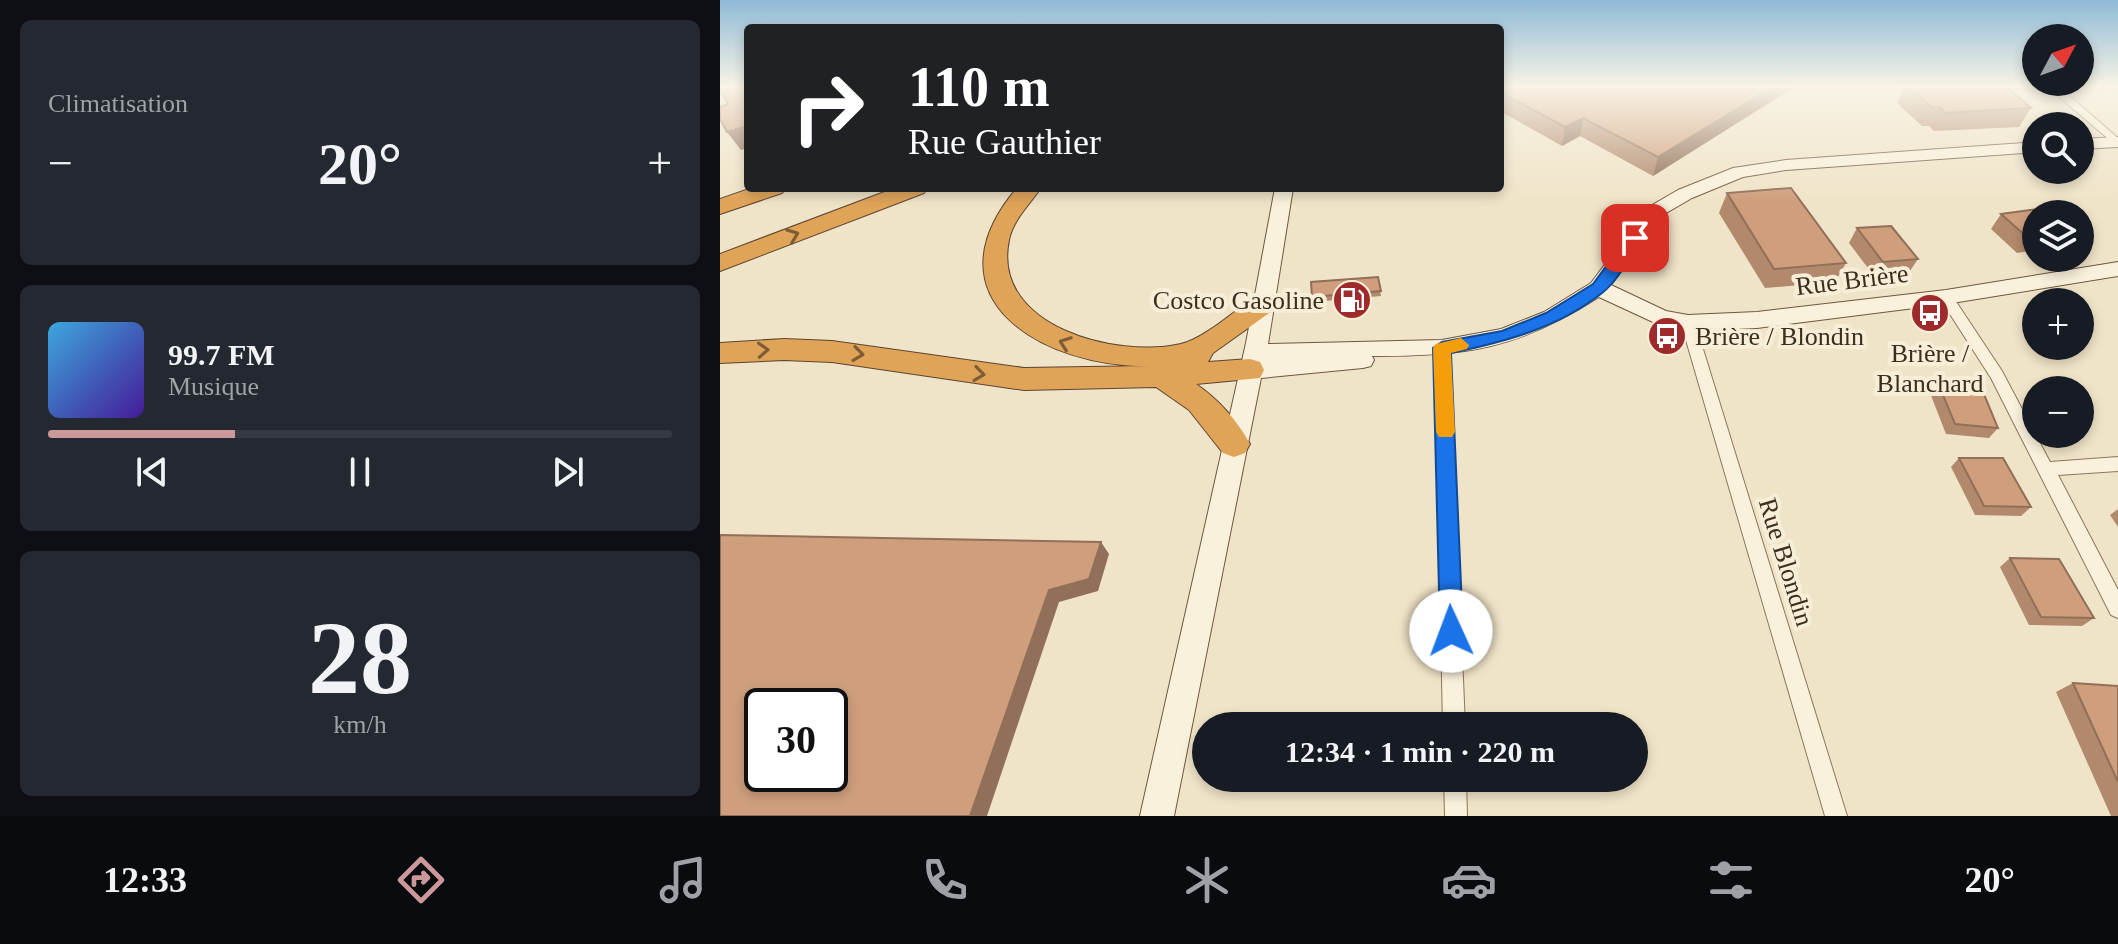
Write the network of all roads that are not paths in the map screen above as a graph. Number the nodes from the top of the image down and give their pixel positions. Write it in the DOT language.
graph roads {
  1 [pos="2095,124"];
  2 [pos="2117,143"];
  3 [pos="2094,144"];
  4 [pos="2022,148"];
  5 [pos="744,186"];
  6 [pos="763,192"];
  7 [pos="906,192"];
  8 [pos="1026,192"];
  9 [pos="1283,192"];
  10 [pos="720,193"];
  11 [pos="720,207"];
  12 [pos="720,263"];
  13 [pos="2118,269"];
  14 [pos="1598,288"];
  15 [pos="1946,297"];
  16 [pos="1263,304"];
  17 [pos="1688,323"];
  18 [pos="1442,348"];
  19 [pos="720,353"];
  20 [pos="1187,355"];
  21 [pos="1252,361"];
  22 [pos="1162,377"];
  23 [pos="1234,444"];
  24 [pos="2118,464"];
  25 [pos="2045,469"];
  26 [pos="2118,609"];
  27 [pos="1454,712"];
  28 [pos="1455,792"];
  29 [pos="1157,816"];
  30 [pos="1456,816"];
  31 [pos="1836,816"];
  1 -- 2 [label="street"];
  2 -- 3 [label="street"];
  4 -- 14 [label="street"];
  5 -- 10 [label="highway"];
  6 -- 11 [label="highway"];
  12 -- 7 [label="highway, one-way"];
  20 -- 8 [label="highway, one-way"];
  9 -- 16 [label="street"];
  13 -- 15 [label="street, Rue Brière"];
  14 -- 17 [label="street, Rue Brière"];
  14 -- 18 [label="street"];
  15 -- 17 [label="street, Rue Brière"];
  15 -- 25 [label="street"];
  16 -- 20 [label="highway"];
  16 -- 21 [label="street"];
  17 -- 31 [label="street, Rue Blondin"];
  18 -- 21 [label="street"];
  18 -- 27 [label="street"];
  19 -- 22 [label="highway, one-way"];
  20 -- 21 [label="highway"];
  21 -- 22 [label="highway"];
  21 -- 23 [label="street"];
  22 -- 23 [label="highway"];
  23 -- 29 [label="street"];
  24 -- 25 [label="street"];
  25 -- 26 [label="street"];
  28 -- 30 [label="street"];
}
